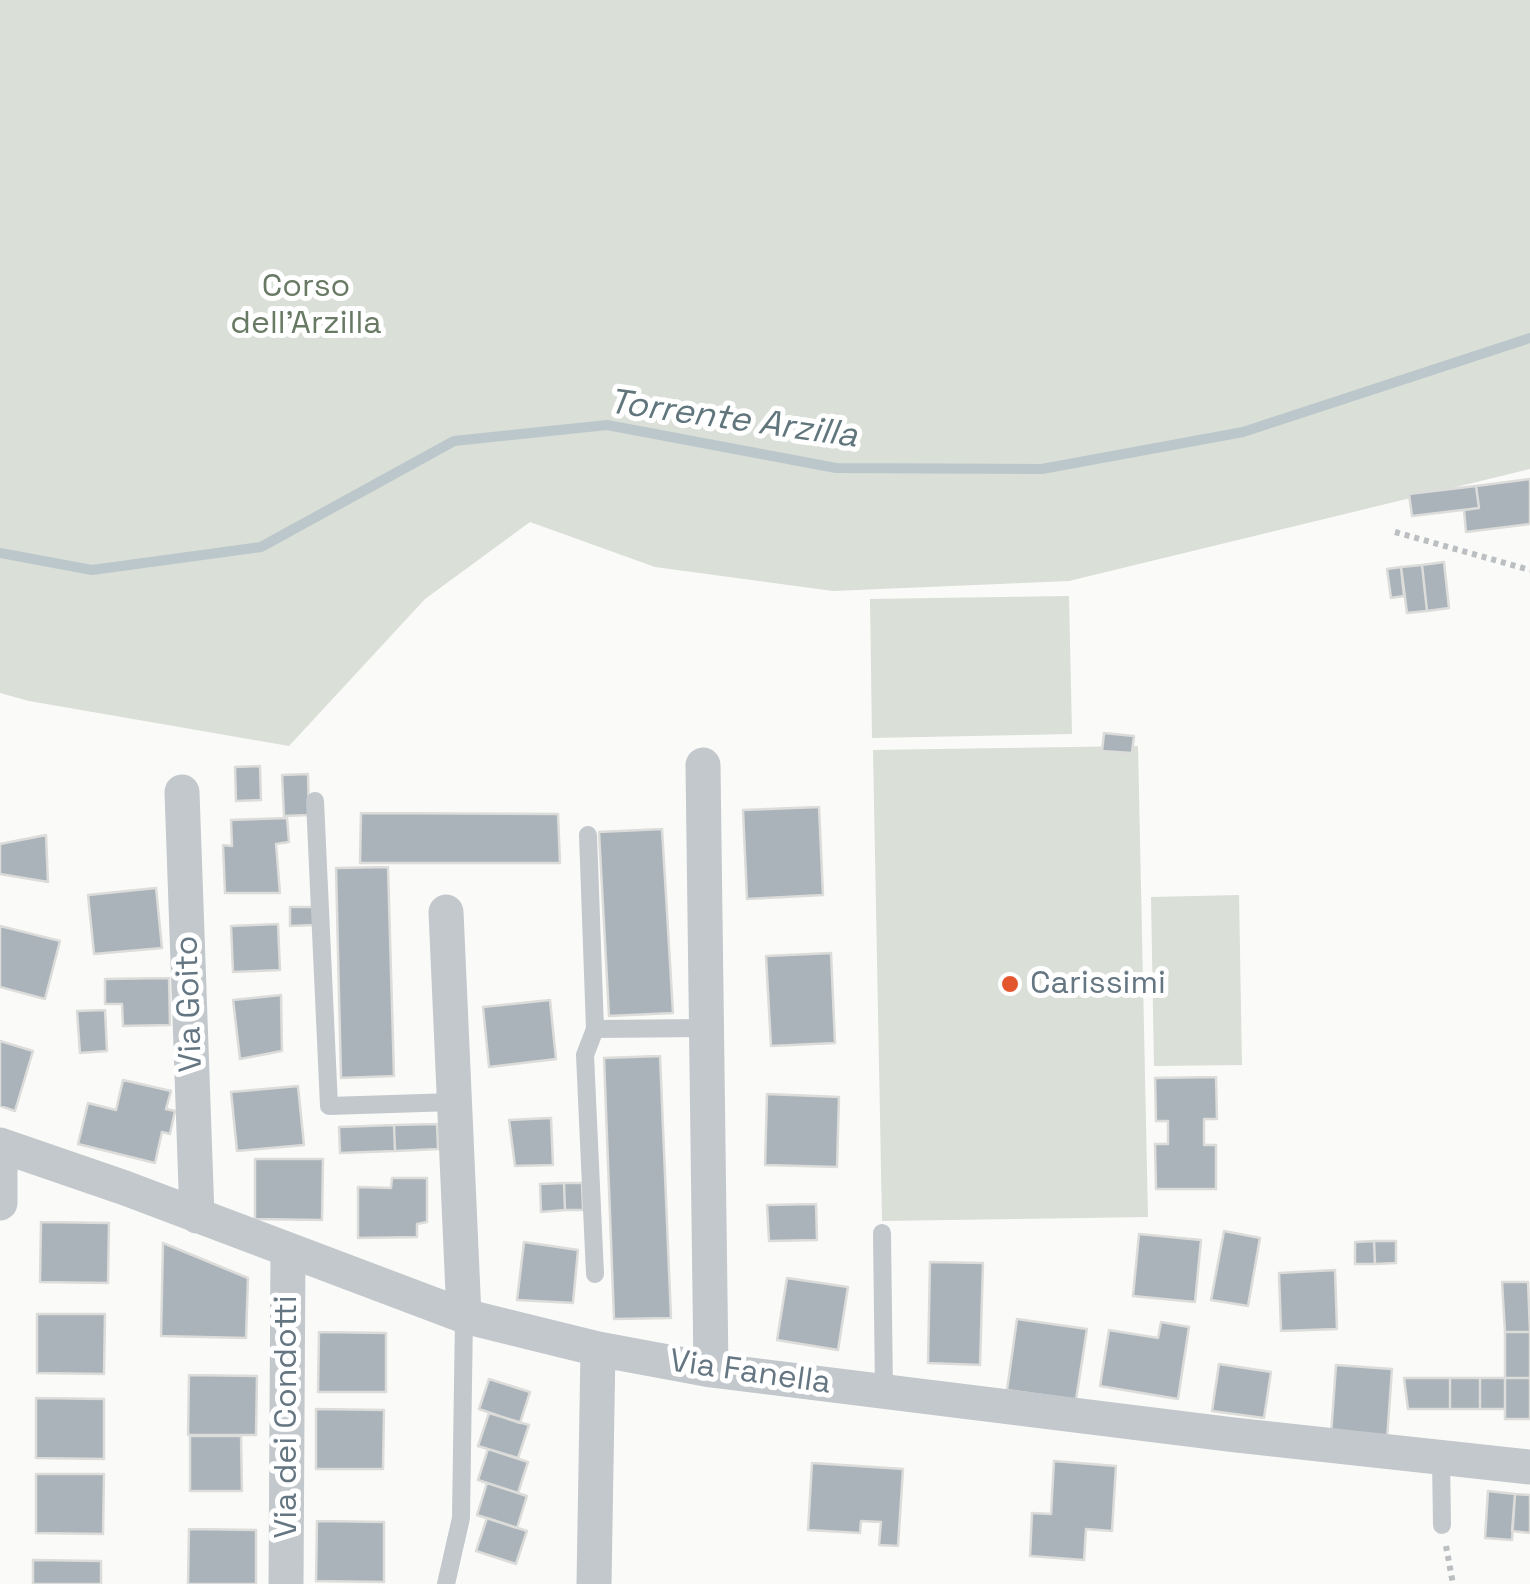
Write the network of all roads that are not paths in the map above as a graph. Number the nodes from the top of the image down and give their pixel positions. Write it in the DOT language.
graph roads {
  1 [pos="703,764"];
  2 [pos="182,792"];
  3 [pos="315,801"];
  4 [pos="588,835"];
  5 [pos="446,912"];
  6 [pos="706,1028"];
  7 [pos="595,1030"];
  8 [pos="454,1102"];
  9 [pos="0,1145"];
  10 [pos="0,1203"];
  11 [pos="197,1216"];
  12 [pos="882,1233"];
  13 [pos="288,1251"];
  14 [pos="595,1274"];
  15 [pos="464,1316"];
  16 [pos="598,1349"];
  17 [pos="711,1370"];
  18 [pos="884,1392"];
  19 [pos="1441,1457"];
  20 [pos="1530,1467"];
  21 [pos="1442,1525"];
  22 [pos="286,1584"];
  23 [pos="446,1584"];
  24 [pos="594,1584"];
  1 -- 6 [label="street"];
  2 -- 11 [label="street, Via Goito"];
  3 -- 8 [label="lane"];
  4 -- 7 [label="lane"];
  5 -- 8 [label="street"];
  6 -- 7 [label="lane"];
  6 -- 17 [label="street"];
  7 -- 14 [label="lane"];
  8 -- 15 [label="street"];
  9 -- 10 [label="street"];
  9 -- 11 [label="street, Via Fanella"];
  11 -- 13 [label="street, Via Fanella"];
  12 -- 18 [label="lane"];
  13 -- 15 [label="street, Via Fanella"];
  13 -- 22 [label="street, Via dei Condotti"];
  15 -- 16 [label="street, Via Fanella"];
  15 -- 23 [label="lane"];
  16 -- 17 [label="street, Via Fanella"];
  16 -- 24 [label="street"];
  17 -- 18 [label="street, Via Fanella"];
  18 -- 19 [label="street, Via Fanella"];
  19 -- 20 [label="street, Via Fanella"];
  19 -- 21 [label="lane"];
}
